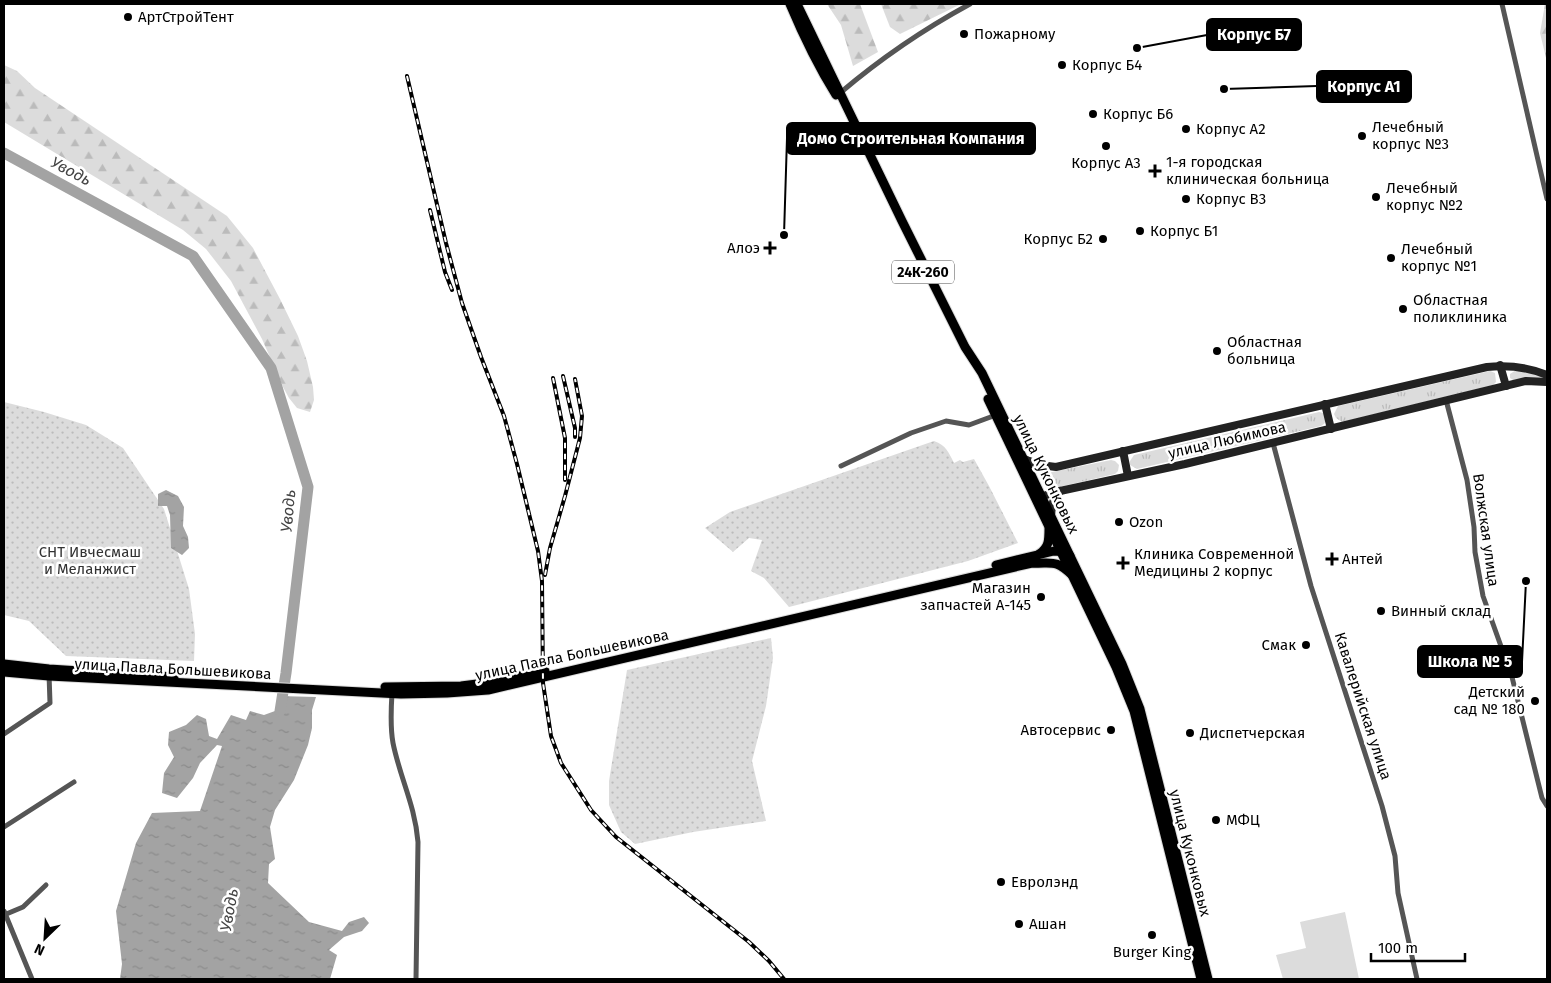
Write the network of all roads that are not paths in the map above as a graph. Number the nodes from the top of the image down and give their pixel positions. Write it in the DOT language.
graph roads {
  1 [pos="790,4"];
  2 [pos="797,4"];
  3 [pos="970,4"];
  4 [pos="1502,4"];
  5 [pos="838,94"];
  6 [pos="1547,199"];
  7 [pos="1500,365"];
  8 [pos="1547,375"];
  9 [pos="1547,382"];
  10 [pos="1506,386"];
  11 [pos="1446,400"];
  12 [pos="1325,404"];
  13 [pos="996,415"];
  14 [pos="1332,429"];
  15 [pos="1273,443"];
  16 [pos="1123,451"];
  17 [pos="1024,459"];
  18 [pos="841,466"];
  19 [pos="1128,476"];
  20 [pos="1060,491"];
  21 [pos="1039,497"];
  22 [pos="1050,521"];
  23 [pos="1058,531"];
  24 [pos="1060,551"];
  25 [pos="1070,556"];
  26 [pos="1032,559"];
  27 [pos="1072,575"];
  28 [pos="4,664"];
  29 [pos="4,672"];
  30 [pos="49,673"];
  31 [pos="392,690"];
  32 [pos="4,734"];
  33 [pos="74,782"];
  34 [pos="1547,806"];
  35 [pos="4,827"];
  36 [pos="46,885"];
  37 [pos="4,914"];
  38 [pos="32,979"];
  39 [pos="416,979"];
  40 [pos="1201,979"];
  41 [pos="1208,979"];
  42 [pos="1417,979"];
  1 -- 5 [label="main road, улица Куконковых / 24К-260"];
  2 -- 5 [label="main road, улица Куконковых"];
  3 -- 5 [label="street"];
  4 -- 6 [label="street"];
  5 -- 13 [label="main road, улица Куконковых / 24К-260"];
  5 -- 17 [label="main road, улица Куконковых"];
  7 -- 8 [label="main road, улица Любимова"];
  7 -- 10 [label="main road"];
  7 -- 12 [label="main road, улица Любимова"];
  9 -- 10 [label="main road, улица Любимова"];
  10 -- 11 [label="main road, улица Любимова"];
  11 -- 14 [label="main road, улица Любимова"];
  11 -- 34 [label="street, Волжская улица"];
  12 -- 14 [label="main road"];
  12 -- 16 [label="main road, улица Любимова"];
  13 -- 18 [label="street"];
  13 -- 21 [label="main road, улица Куконковых / 24К-260"];
  14 -- 15 [label="main road, улица Любимова"];
  15 -- 19 [label="main road, улица Любимова"];
  15 -- 42 [label="street, Кавалерийская улица"];
  16 -- 17 [label="main road, улица Любимова"];
  16 -- 19 [label="main road"];
  17 -- 21 [label="main road, улица Куконковых"];
  19 -- 20 [label="main road, улица Любимова"];
  20 -- 21 [label="main road, улица Любимова"];
  20 -- 22 [label="main road"];
  21 -- 22 [label="main road, улица Куконковых / 24К-260"];
  22 -- 23 [label="main road, улица Куконковых"];
  22 -- 24 [label="main road, улица Куконковых / 24К-260"];
  22 -- 26 [label="main road"];
  23 -- 24 [label="main road"];
  23 -- 25 [label="main road, улица Куконковых"];
  24 -- 25 [label="main road"];
  24 -- 26 [label="main road"];
  24 -- 27 [label="main road, улица Куконковых"];
  25 -- 41 [label="main road, улица Куконковых"];
  26 -- 27 [label="main road, улица Павла Большевикова"];
  26 -- 31 [label="main road, улица Павла Большевикова"];
  27 -- 40 [label="main road, улица Куконковых"];
  28 -- 30 [label="main road, улица Павла Большевикова"];
  29 -- 30 [label="main road, улица Павла Большевикова"];
  30 -- 31 [label="main road, улица Павла Большевикова"];
  30 -- 32 [label="street"];
  31 -- 39 [label="street"];
  33 -- 35 [label="street"];
  36 -- 37 [label="street"];
  37 -- 38 [label="street"];
}
